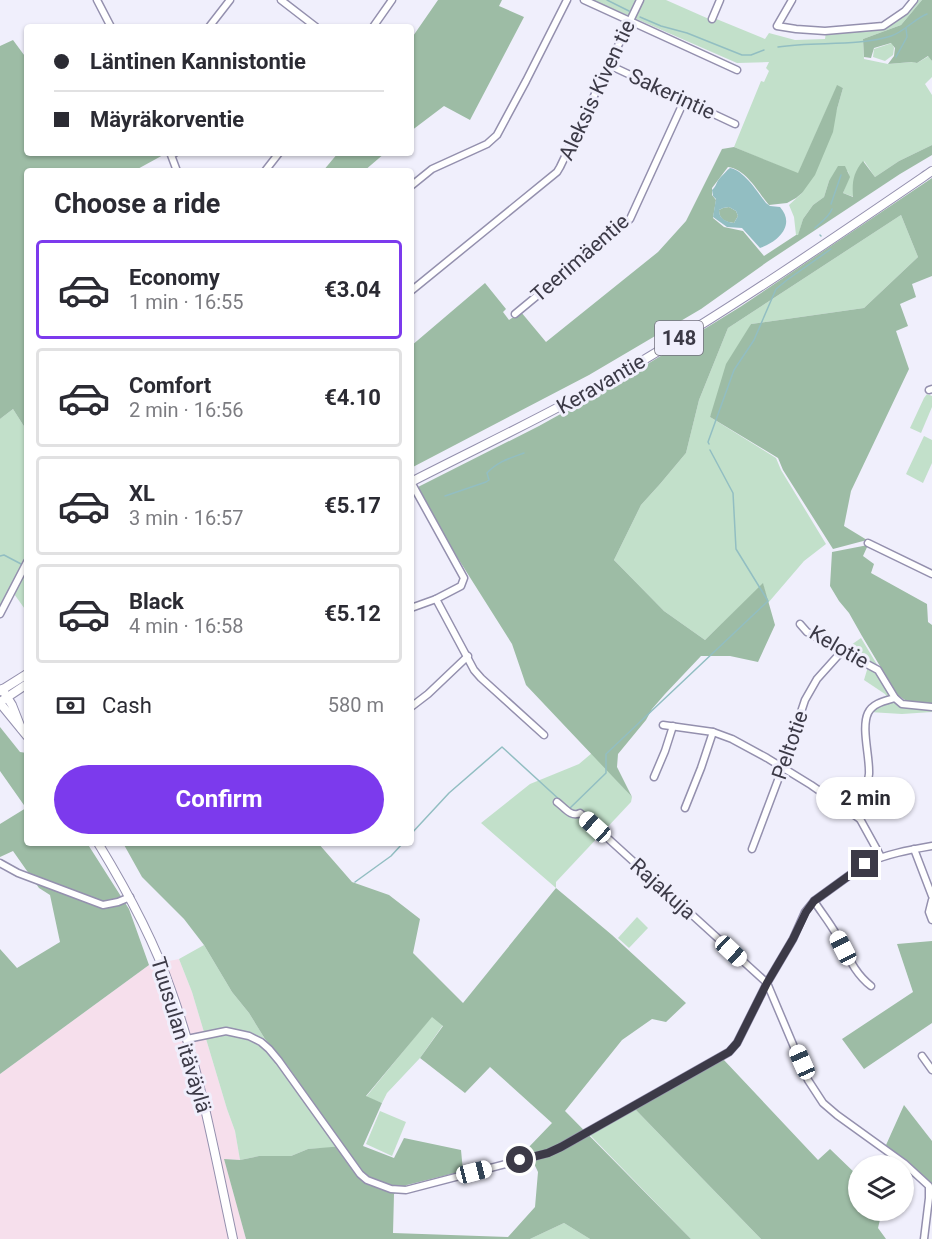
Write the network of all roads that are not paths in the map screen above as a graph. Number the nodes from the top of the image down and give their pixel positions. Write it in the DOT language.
graph roads {
  1 [pos="97,0"];
  2 [pos="230,0"];
  3 [pos="281,0"];
  4 [pos="392,0"];
  5 [pos="567,0"];
  6 [pos="584,0"];
  7 [pos="640,0"];
  8 [pos="720,0"];
  9 [pos="792,0"];
  10 [pos="914,0"];
  11 [pos="712,19"];
  12 [pos="629,22"];
  13 [pos="109,24"];
  14 [pos="211,24"];
  15 [pos="312,24"];
  16 [pos="375,24"];
  17 [pos="609,65"];
  18 [pos="737,70"];
  19 [pos="684,100"];
  20 [pos="735,124"];
  21 [pos="277,156"];
  22 [pos="267,168"];
  23 [pos="932,171"];
  24 [pos="414,184"];
  25 [pos="414,289"];
  26 [pos="515,314"];
  27 [pos="414,481"];
  28 [pos="414,487"];
  29 [pos="868,543"];
  30 [pos="24,568"];
  31 [pos="932,574"];
  32 [pos="436,599"];
  33 [pos="414,608"];
  34 [pos="0,614"];
  35 [pos="800,624"];
  36 [pos="843,650"];
  37 [pos="468,656"];
  38 [pos="24,676"];
  39 [pos="24,685"];
  40 [pos="3,692"];
  41 [pos="895,698"];
  42 [pos="0,703"];
  43 [pos="414,705"];
  44 [pos="932,707"];
  45 [pos="663,725"];
  46 [pos="673,726"];
  47 [pos="21,728"];
  48 [pos="24,732"];
  49 [pos="713,732"];
  50 [pos="544,735"];
  51 [pos="782,768"];
  52 [pos="654,777"];
  53 [pos="557,802"];
  54 [pos="685,808"];
  55 [pos="860,819"];
  56 [pos="100,846"];
  57 [pos="932,846"];
  58 [pos="752,849"];
  59 [pos="914,849"];
  60 [pos="881,857"];
  61 [pos="0,863"];
  62 [pos="130,897"];
  63 [pos="932,898"];
  64 [pos="814,901"];
  65 [pos="932,920"];
  66 [pos="767,983"];
  67 [pos="871,986"];
  68 [pos="187,1039"];
  69 [pos="922,1056"];
  70 [pos="932,1070"];
  71 [pos="929,1181"];
  72 [pos="233,1239"];
  73 [pos="924,1239"];
  1 -- 13 [label="street"];
  2 -- 14 [label="street"];
  3 -- 15 [label="street"];
  4 -- 16 [label="street"];
  5 -- 24 [label="street"];
  6 -- 12 [label="street"];
  7 -- 12 [label="street, Aleksis Kiven tie"];
  8 -- 11 [label="street"];
  9 -- 10 [label="street"];
  12 -- 17 [label="street, Aleksis Kiven tie"];
  12 -- 18 [label="street"];
  17 -- 19 [label="street, Sakerintie"];
  17 -- 25 [label="street, Aleksis Kiven tie"];
  19 -- 20 [label="street, Sakerintie"];
  19 -- 26 [label="street, Teerimäentie"];
  21 -- 22 [label="street"];
  23 -- 27 [label="main road, Keravantie / 148"];
  28 -- 32 [label="street"];
  29 -- 31 [label="street"];
  30 -- 34 [label="street"];
  32 -- 33 [label="street"];
  32 -- 37 [label="street"];
  35 -- 36 [label="street, Kelotie"];
  36 -- 41 [label="street, Kelotie"];
  36 -- 51 [label="street, Peltotie"];
  37 -- 43 [label="street"];
  37 -- 50 [label="street"];
  38 -- 40 [label="main road"];
  39 -- 40 [label="main road"];
  40 -- 42 [label="main road"];
  40 -- 47 [label="main road"];
  41 -- 44 [label="street"];
  41 -- 55 [label="street"];
  42 -- 47 [label="main road"];
  45 -- 46 [label="street"];
  46 -- 49 [label="street"];
  46 -- 52 [label="street"];
  47 -- 48 [label="main road"];
  49 -- 51 [label="street"];
  49 -- 54 [label="street"];
  51 -- 55 [label="street"];
  51 -- 58 [label="street, Peltotie"];
  53 -- 66 [label="street, Rajakuja"];
  55 -- 60 [label="street"];
  56 -- 62 [label="main road, Tuusulan itäväylä"];
  57 -- 59 [label="street"];
  59 -- 60 [label="street"];
  59 -- 63 [label="street"];
  60 -- 64 [label="street"];
  61 -- 62 [label="street"];
  62 -- 68 [label="main road, Tuusulan itäväylä"];
  63 -- 65 [label="street"];
  64 -- 66 [label="street"];
  64 -- 67 [label="street"];
  66 -- 68 [label="street"];
  66 -- 71 [label="street"];
  68 -- 72 [label="main road, Tuusulan itäväylä"];
  69 -- 70 [label="street"];
  71 -- 73 [label="street"];
}
